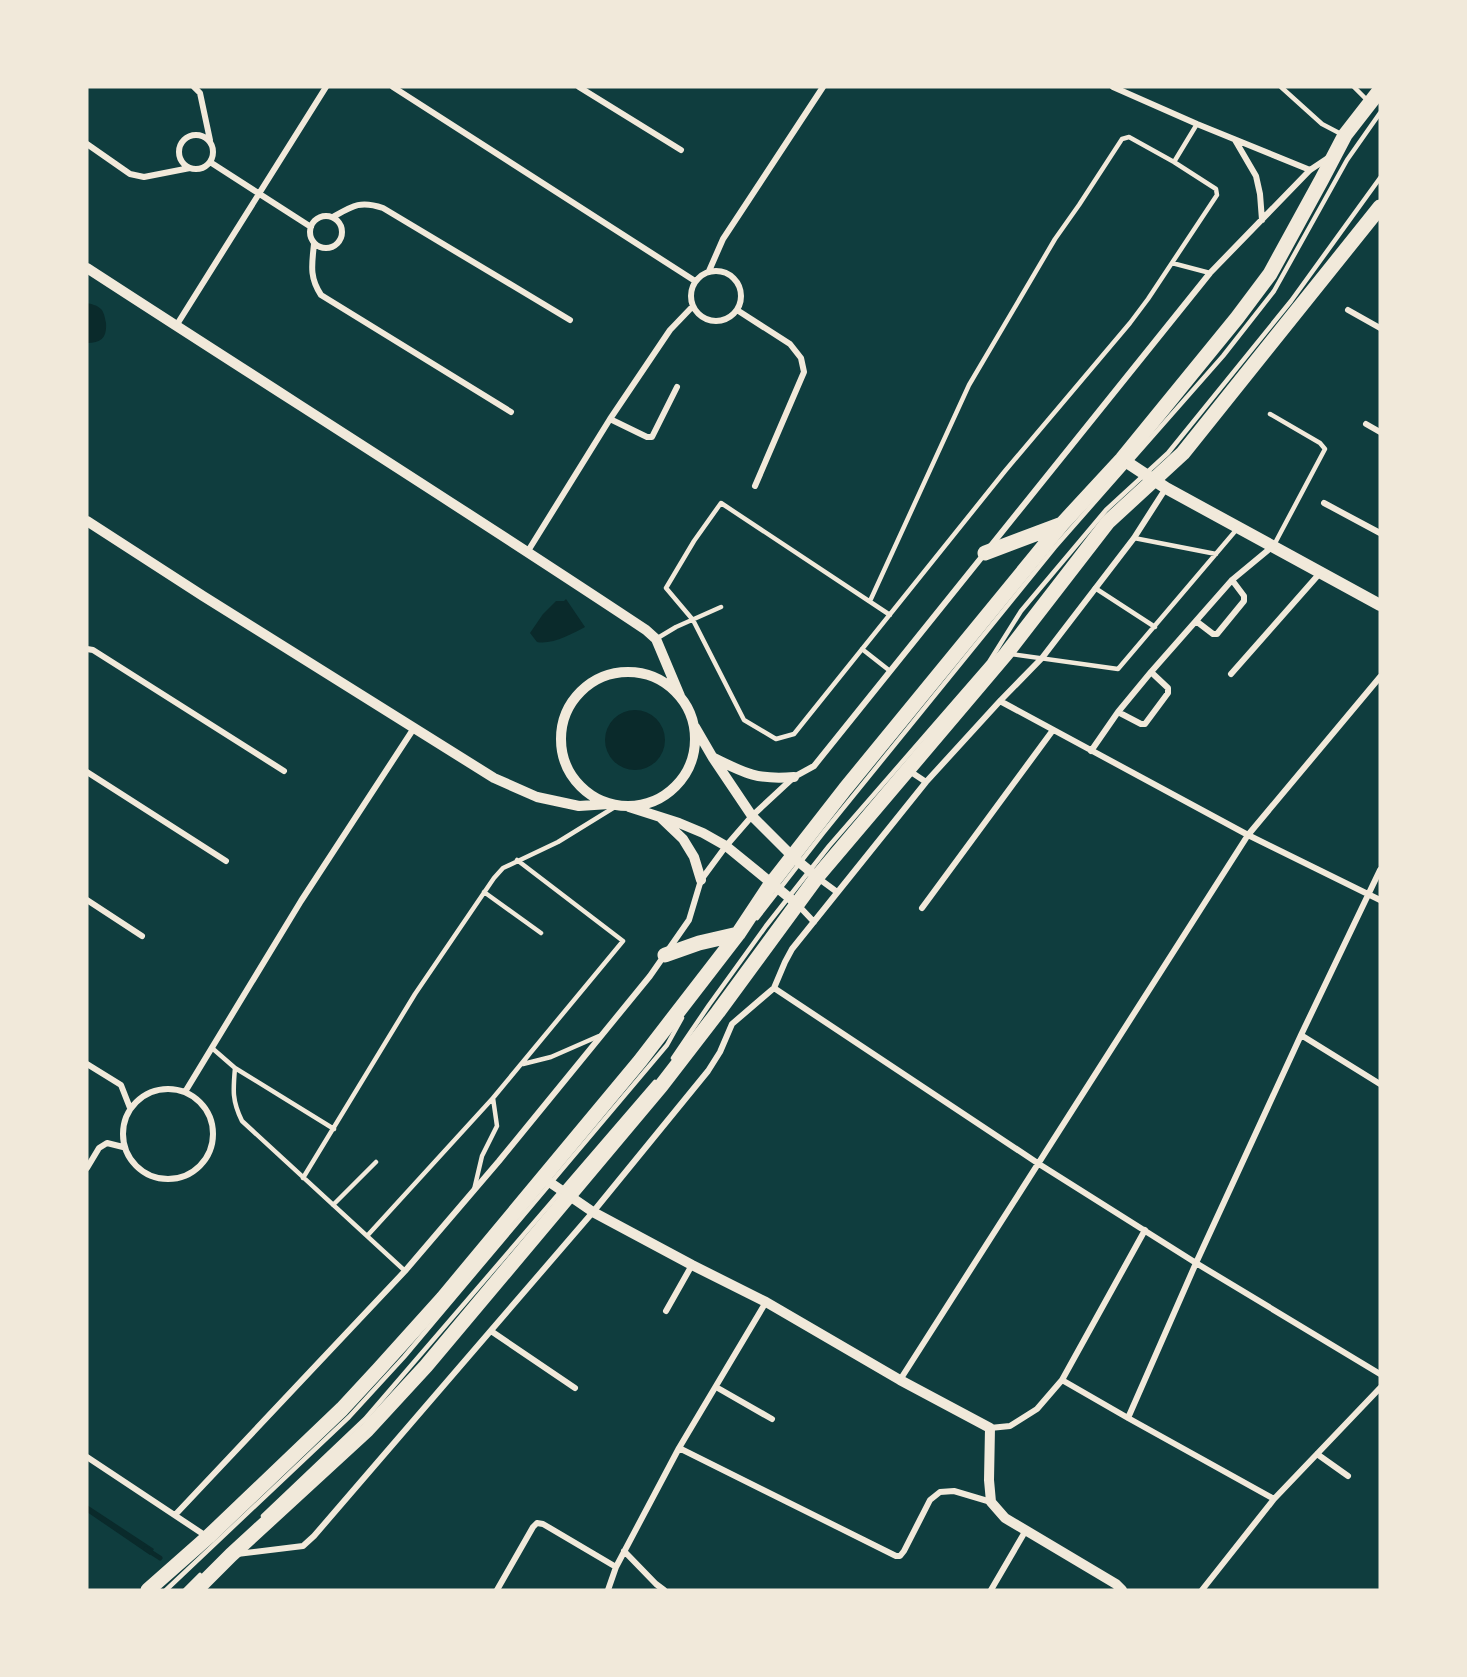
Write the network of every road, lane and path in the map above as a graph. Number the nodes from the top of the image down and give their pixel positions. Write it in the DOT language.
graph roads {
  1 [pos="194,87"];
  2 [pos="326,87"];
  3 [pos="393,87"];
  4 [pos="579,87"];
  5 [pos="824,87"];
  6 [pos="1113,87"];
  7 [pos="1281,87"];
  8 [pos="1354,87"];
  9 [pos="1380,90"];
  10 [pos="1375,108"];
  11 [pos="1197,124"];
  12 [pos="1345,135"];
  13 [pos="1234,139"];
  14 [pos="211,142"];
  15 [pos="87,144"];
  16 [pos="681,150"];
  17 [pos="1334,155"];
  18 [pos="210,162"];
  19 [pos="1174,162"];
  20 [pos="190,168"];
  21 [pos="1310,170"];
  22 [pos="1380,178"];
  23 [pos="259,192"];
  24 [pos="1380,207"];
  25 [pos="333,217"];
  26 [pos="1262,220"];
  27 [pos="311,227"];
  28 [pos="314,244"];
  29 [pos="1172,263"];
  30 [pos="87,268"];
  31 [pos="709,271"];
  32 [pos="1210,273"];
  33 [pos="695,281"];
  34 [pos="693,306"];
  35 [pos="737,310"];
  36 [pos="1348,310"];
  37 [pos="570,320"];
  38 [pos="176,326"];
  39 [pos="1380,328"];
  40 [pos="677,387"];
  41 [pos="511,412"];
  42 [pos="1270,414"];
  43 [pos="610,419"];
  44 [pos="1366,424"];
  45 [pos="1380,432"];
  46 [pos="1125,462"];
  47 [pos="1149,477"];
  48 [pos="755,486"];
  49 [pos="1166,488"];
  50 [pos="1324,503"];
  51 [pos="87,521"];
  52 [pos="1062,524"];
  53 [pos="1238,528"];
  54 [pos="1380,534"];
  55 [pos="1134,538"];
  56 [pos="1273,546"];
  57 [pos="528,551"];
  58 [pos="985,553"];
  59 [pos="1216,554"];
  60 [pos="1320,572"];
  61 [pos="1232,580"];
  62 [pos="1095,588"];
  63 [pos="870,601"];
  64 [pos="1380,605"];
  65 [pos="721,607"];
  66 [pos="890,615"];
  67 [pos="693,620"];
  68 [pos="1196,621"];
  69 [pos="1155,627"];
  70 [pos="656,639"];
  71 [pos="87,649"];
  72 [pos="862,649"];
  73 [pos="1006,654"];
  74 [pos="1042,658"];
  75 [pos="890,670"];
  76 [pos="1151,672"];
  77 [pos="1231,674"];
  78 [pos="1380,677"];
  79 [pos="680,696"];
  80 [pos="1000,701"];
  81 [pos="1118,712"];
  82 [pos="695,726"];
  83 [pos="414,728"];
  84 [pos="1053,730"];
  85 [pos="1091,751"];
  86 [pos="713,758"];
  87 [pos="908,770"];
  88 [pos="284,771"];
  89 [pos="87,772"];
  90 [pos="794,777"];
  91 [pos="926,782"];
  92 [pos="618,805"];
  93 [pos="659,816"];
  94 [pos="752,816"];
  95 [pos="1248,835"];
  96 [pos="726,846"];
  97 [pos="518,860"];
  98 [pos="796,860"];
  99 [pos="226,861"];
  100 [pos="1380,870"];
  101 [pos="813,874"];
  102 [pos="701,880"];
  103 [pos="775,887"];
  104 [pos="484,892"];
  105 [pos="837,892"];
  106 [pos="1368,895"];
  107 [pos="87,900"];
  108 [pos="1380,900"];
  109 [pos="793,901"];
  110 [pos="922,908"];
  111 [pos="814,922"];
  112 [pos="541,933"];
  113 [pos="738,934"];
  114 [pos="142,936"];
  115 [pos="665,955"];
  116 [pos="774,988"];
  117 [pos="718,1012"];
  118 [pos="732,1024"];
  119 [pos="602,1035"];
  120 [pos="1301,1035"];
  121 [pos="212,1048"];
  122 [pos="673,1059"];
  123 [pos="522,1064"];
  124 [pos="87,1065"];
  125 [pos="235,1068"];
  126 [pos="659,1077"];
  127 [pos="1380,1084"];
  128 [pos="185,1092"];
  129 [pos="493,1098"];
  130 [pos="130,1108"];
  131 [pos="334,1129"];
  132 [pos="123,1147"];
  133 [pos="376,1162"];
  134 [pos="1039,1164"];
  135 [pos="87,1168"];
  136 [pos="303,1178"];
  137 [pos="546,1180"];
  138 [pos="473,1192"];
  139 [pos="564,1193"];
  140 [pos="333,1205"];
  141 [pos="593,1212"];
  142 [pos="1145,1230"];
  143 [pos="367,1236"];
  144 [pos="1196,1263"];
  145 [pos="692,1265"];
  146 [pos="405,1271"];
  147 [pos="766,1302"];
  148 [pos="666,1311"];
  149 [pos="491,1331"];
  150 [pos="1380,1374"];
  151 [pos="900,1380"];
  152 [pos="1062,1380"];
  153 [pos="716,1387"];
  154 [pos="575,1388"];
  155 [pos="1380,1388"];
  156 [pos="1128,1418"];
  157 [pos="772,1419"];
  158 [pos="990,1428"];
  159 [pos="679,1448"];
  160 [pos="1317,1454"];
  161 [pos="87,1457"];
  162 [pos="1348,1476"];
  163 [pos="1274,1498"];
  164 [pos="991,1502"];
  165 [pos="175,1515"];
  166 [pos="262,1516"];
  167 [pos="1026,1530"];
  168 [pos="202,1542"];
  169 [pos="624,1551"];
  170 [pos="231,1555"];
  171 [pos="616,1567"];
  172 [pos="208,1573"];
  173 [pos="155,1589"];
  174 [pos="185,1590"];
  175 [pos="195,1590"];
  176 [pos="497,1590"];
  177 [pos="608,1590"];
  178 [pos="664,1590"];
  179 [pos="991,1590"];
  180 [pos="1122,1590"];
  181 [pos="1202,1590"];
  1 -- 14 [label="street"];
  2 -- 23 [label="street"];
  3 -- 33 [label="street"];
  4 -- 16 [label="street"];
  5 -- 31 [label="street"];
  6 -- 11 [label="street"];
  7 -- 12 [label="lane"];
  8 -- 10 [label="lane"];
  9 -- 10 [label="main road"];
  10 -- 12 [label="main road"];
  10 -- 46 [label="lane"];
  11 -- 13 [label="street"];
  11 -- 19 [label="lane"];
  12 -- 17 [label="main road"];
  13 -- 21 [label="street"];
  13 -- 26 [label="street"];
  14 -- 18 [label="street"];
  14 -- 20 [label="street"];
  15 -- 20 [label="street"];
  17 -- 21 [label="street"];
  17 -- 46 [label="main road"];
  18 -- 20 [label="street"];
  18 -- 23 [label="street"];
  19 -- 29 [label="lane"];
  19 -- 63 [label="lane"];
  21 -- 26 [label="street"];
  22 -- 47 [label="lane"];
  23 -- 27 [label="street"];
  23 -- 38 [label="street"];
  24 -- 47 [label="main road"];
  25 -- 27 [label="street"];
  25 -- 28 [label="street"];
  25 -- 37 [label="street"];
  26 -- 32 [label="street"];
  27 -- 28 [label="street"];
  28 -- 41 [label="street"];
  29 -- 32 [label="lane"];
  29 -- 66 [label="lane"];
  30 -- 38 [label="street"];
  31 -- 33 [label="street"];
  31 -- 35 [label="street"];
  32 -- 58 [label="street"];
  33 -- 34 [label="street"];
  34 -- 35 [label="street"];
  34 -- 43 [label="street"];
  35 -- 48 [label="street"];
  36 -- 39 [label="street"];
  38 -- 57 [label="street"];
  40 -- 43 [label="street"];
  42 -- 56 [label="lane"];
  43 -- 57 [label="street"];
  44 -- 45 [label="street"];
  46 -- 47 [label="main road"];
  46 -- 52 [label="main road"];
  46 -- 98 [label="lane"];
  47 -- 49 [label="main road"];
  47 -- 73 [label="main road"];
  47 -- 101 [label="lane"];
  49 -- 53 [label="main road"];
  49 -- 55 [label="street"];
  50 -- 54 [label="street"];
  51 -- 83 [label="street"];
  52 -- 58 [label="main road"];
  52 -- 98 [label="main road"];
  53 -- 56 [label="main road"];
  53 -- 59 [label="lane"];
  55 -- 59 [label="lane"];
  55 -- 62 [label="street"];
  56 -- 60 [label="main road"];
  56 -- 61 [label="street"];
  57 -- 70 [label="street"];
  58 -- 75 [label="street"];
  59 -- 69 [label="lane"];
  60 -- 64 [label="main road"];
  60 -- 77 [label="street"];
  61 -- 68 [label="street"];
  61 -- 68 [label="street"];
  62 -- 69 [label="lane"];
  62 -- 74 [label="street"];
  63 -- 66 [label="lane"];
  63 -- 67 [label="lane"];
  65 -- 67 [label="lane"];
  66 -- 72 [label="lane"];
  67 -- 70 [label="lane"];
  67 -- 72 [label="lane"];
  68 -- 76 [label="street"];
  69 -- 74 [label="lane"];
  70 -- 79 [label="street"];
  71 -- 88 [label="street"];
  72 -- 75 [label="lane"];
  73 -- 74 [label="lane"];
  73 -- 87 [label="main road"];
  74 -- 80 [label="street"];
  75 -- 90 [label="street"];
  76 -- 81 [label="street"];
  76 -- 81 [label="street"];
  78 -- 95 [label="street"];
  79 -- 82 [label="street"];
  79 -- 92 [label="street"];
  80 -- 84 [label="street"];
  80 -- 91 [label="street"];
  81 -- 85 [label="street"];
  82 -- 86 [label="street"];
  82 -- 92 [label="street"];
  83 -- 92 [label="street"];
  83 -- 121 [label="street"];
  84 -- 85 [label="street"];
  84 -- 110 [label="street"];
  85 -- 95 [label="street"];
  86 -- 90 [label="street"];
  86 -- 94 [label="street"];
  87 -- 91 [label="street"];
  87 -- 101 [label="main road"];
  89 -- 99 [label="street"];
  90 -- 94 [label="street"];
  91 -- 105 [label="street"];
  92 -- 93 [label="street"];
  92 -- 97 [label="lane"];
  93 -- 96 [label="street"];
  93 -- 102 [label="street"];
  94 -- 96 [label="street"];
  94 -- 98 [label="street"];
  95 -- 106 [label="street"];
  95 -- 134 [label="street"];
  96 -- 102 [label="street"];
  96 -- 103 [label="street"];
  97 -- 104 [label="lane"];
  97 -- 123 [label="lane"];
  98 -- 101 [label="street"];
  98 -- 103 [label="main road"];
  100 -- 106 [label="street"];
  101 -- 105 [label="street"];
  101 -- 109 [label="main road"];
  102 -- 115 [label="street"];
  103 -- 109 [label="street"];
  103 -- 113 [label="main road"];
  103 -- 137 [label="lane"];
  104 -- 112 [label="lane"];
  104 -- 131 [label="lane"];
  105 -- 111 [label="street"];
  106 -- 108 [label="street"];
  106 -- 120 [label="street"];
  107 -- 114 [label="street"];
  109 -- 111 [label="street"];
  109 -- 117 [label="main road"];
  109 -- 122 [label="lane"];
  111 -- 116 [label="street"];
  113 -- 115 [label="main road"];
  113 -- 137 [label="main road"];
  115 -- 119 [label="street"];
  116 -- 118 [label="street"];
  116 -- 134 [label="street"];
  117 -- 118 [label="street"];
  117 -- 139 [label="main road"];
  118 -- 141 [label="street"];
  119 -- 123 [label="lane"];
  119 -- 138 [label="street"];
  120 -- 127 [label="street"];
  120 -- 144 [label="street"];
  121 -- 125 [label="lane"];
  121 -- 128 [label="street"];
  123 -- 129 [label="lane"];
  124 -- 130 [label="street"];
  125 -- 131 [label="lane"];
  125 -- 136 [label="lane"];
  126 -- 139 [label="lane"];
  128 -- 130 [label="street"];
  128 -- 132 [label="street"];
  129 -- 138 [label="lane"];
  129 -- 143 [label="lane"];
  130 -- 132 [label="street"];
  131 -- 136 [label="lane"];
  132 -- 135 [label="street"];
  133 -- 140 [label="lane"];
  134 -- 142 [label="street"];
  134 -- 151 [label="street"];
  136 -- 140 [label="lane"];
  137 -- 139 [label="street"];
  137 -- 168 [label="main road"];
  137 -- 173 [label="lane"];
  138 -- 146 [label="street"];
  139 -- 141 [label="street"];
  139 -- 166 [label="lane"];
  139 -- 170 [label="main road"];
  140 -- 143 [label="lane"];
  141 -- 145 [label="street"];
  141 -- 149 [label="street"];
  142 -- 144 [label="street"];
  142 -- 152 [label="street"];
  143 -- 146 [label="lane"];
  144 -- 150 [label="street"];
  144 -- 156 [label="street"];
  145 -- 147 [label="street"];
  145 -- 148 [label="street"];
  146 -- 165 [label="street"];
  147 -- 151 [label="street"];
  147 -- 153 [label="street"];
  149 -- 154 [label="street"];
  149 -- 170 [label="street"];
  151 -- 158 [label="street"];
  152 -- 156 [label="street"];
  152 -- 158 [label="street"];
  153 -- 157 [label="street"];
  153 -- 159 [label="street"];
  155 -- 160 [label="street"];
  156 -- 163 [label="street"];
  158 -- 164 [label="street"];
  159 -- 164 [label="street"];
  159 -- 169 [label="street"];
  160 -- 162 [label="street"];
  160 -- 163 [label="street"];
  161 -- 165 [label="street"];
  163 -- 181 [label="street"];
  164 -- 167 [label="street"];
  165 -- 168 [label="street"];
  167 -- 179 [label="street"];
  167 -- 180 [label="street"];
  168 -- 173 [label="main road"];
  169 -- 171 [label="street"];
  169 -- 178 [label="street"];
  170 -- 172 [label="main road"];
  171 -- 176 [label="street"];
  171 -- 177 [label="street"];
  172 -- 174 [label="lane"];
  172 -- 175 [label="main road"];
}
